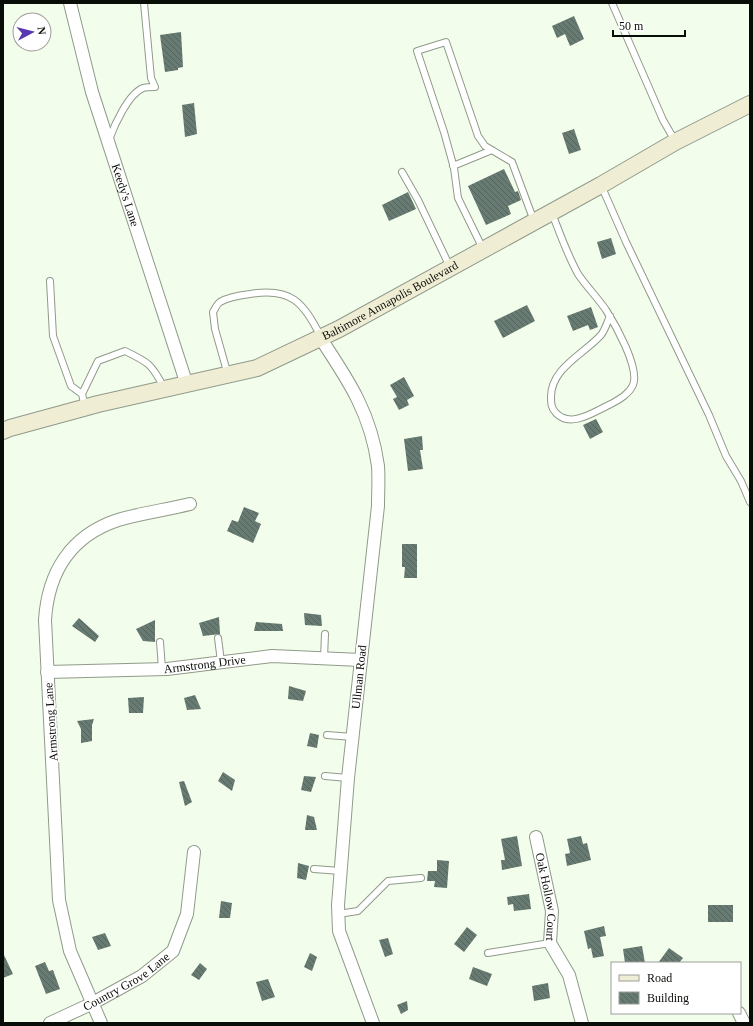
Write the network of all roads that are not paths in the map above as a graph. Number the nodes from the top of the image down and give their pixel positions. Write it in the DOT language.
graph roads {
  1 [pos="70,3"];
  2 [pos="144,3"];
  3 [pos="612,3"];
  4 [pos="750,104"];
  5 [pos="108,142"];
  6 [pos="675,142"];
  7 [pos="492,150"];
  8 [pos="453,166"];
  9 [pos="402,172"];
  10 [pos="601,185"];
  11 [pos="552,211"];
  12 [pos="534,221"];
  13 [pos="483,249"];
  14 [pos="450,268"];
  15 [pos="50,281"];
  16 [pos="610,316"];
  17 [pos="321,339"];
  18 [pos="228,375"];
  19 [pos="187,384"];
  20 [pos="164,390"];
  21 [pos="84,401"];
  22 [pos="3,431"];
  23 [pos="750,502"];
  24 [pos="190,504"];
  25 [pos="325,634"];
  26 [pos="218,638"];
  27 [pos="160,642"];
  28 [pos="324,658"];
  29 [pos="361,660"];
  30 [pos="221,662"];
  31 [pos="162,669"];
  32 [pos="47,672"];
  33 [pos="327,735"];
  34 [pos="353,737"];
  35 [pos="325,776"];
  36 [pos="348,778"];
  37 [pos="536,837"];
  38 [pos="194,852"];
  39 [pos="314,869"];
  40 [pos="341,871"];
  41 [pos="421,878"];
  42 [pos="338,914"];
  43 [pos="550,943"];
  44 [pos="488,953"];
  45 [pos="92,1004"];
  46 [pos="740,1014"];
  47 [pos="50,1023"];
  48 [pos="101,1023"];
  49 [pos="373,1023"];
  50 [pos="582,1023"];
  51 [pos="744,1023"];
  1 -- 5 [label="street, Keedy's Lane"];
  2 -- 5 [label="lane"];
  3 -- 6 [label="lane"];
  4 -- 6 [label="main road, Baltimore Annapolis Boulevard"];
  5 -- 19 [label="street, Keedy's Lane"];
  6 -- 10 [label="main road, Baltimore Annapolis Boulevard"];
  7 -- 8 [label="lane"];
  7 -- 8 [label="lane"];
  7 -- 12 [label="lane"];
  8 -- 13 [label="lane"];
  9 -- 14 [label="lane"];
  10 -- 11 [label="main road, Baltimore Annapolis Boulevard"];
  10 -- 23 [label="lane"];
  11 -- 12 [label="main road, Baltimore Annapolis Boulevard"];
  11 -- 16 [label="lane"];
  12 -- 13 [label="main road, Baltimore Annapolis Boulevard"];
  13 -- 14 [label="main road, Baltimore Annapolis Boulevard"];
  14 -- 17 [label="main road, Baltimore Annapolis Boulevard"];
  15 -- 21 [label="lane"];
  16 -- 16 [label="lane"];
  17 -- 18 [label="main road, Baltimore Annapolis Boulevard"];
  17 -- 18 [label="lane"];
  17 -- 29 [label="street, Ullman Road"];
  18 -- 19 [label="main road, Baltimore Annapolis Boulevard"];
  19 -- 20 [label="main road, Baltimore Annapolis Boulevard"];
  20 -- 21 [label="main road, Baltimore Annapolis Boulevard"];
  20 -- 21 [label="lane"];
  21 -- 22 [label="main road, Baltimore Annapolis Boulevard"];
  24 -- 32 [label="street, Armstrong Lane"];
  25 -- 28 [label="lane"];
  26 -- 30 [label="lane"];
  27 -- 31 [label="lane"];
  28 -- 29 [label="street, Armstrong Drive"];
  28 -- 30 [label="street, Armstrong Drive"];
  29 -- 34 [label="street, Ullman Road"];
  30 -- 31 [label="street, Armstrong Drive"];
  31 -- 32 [label="street, Armstrong Drive"];
  32 -- 45 [label="street, Armstrong Lane"];
  33 -- 34 [label="lane"];
  34 -- 36 [label="street, Ullman Road"];
  35 -- 36 [label="lane"];
  36 -- 40 [label="street, Ullman Road"];
  37 -- 43 [label="street, Oak Hollow Court"];
  38 -- 45 [label="street, Country Grove Lane"];
  39 -- 40 [label="lane"];
  40 -- 42 [label="street, Ullman Road"];
  41 -- 42 [label="lane"];
  42 -- 49 [label="street, Ullman Road"];
  43 -- 44 [label="lane"];
  43 -- 50 [label="street, Oak Hollow Court"];
  45 -- 47 [label="street, Country Grove Lane"];
  45 -- 48 [label="street, Armstrong Lane"];
  46 -- 51 [label="street"];
}
